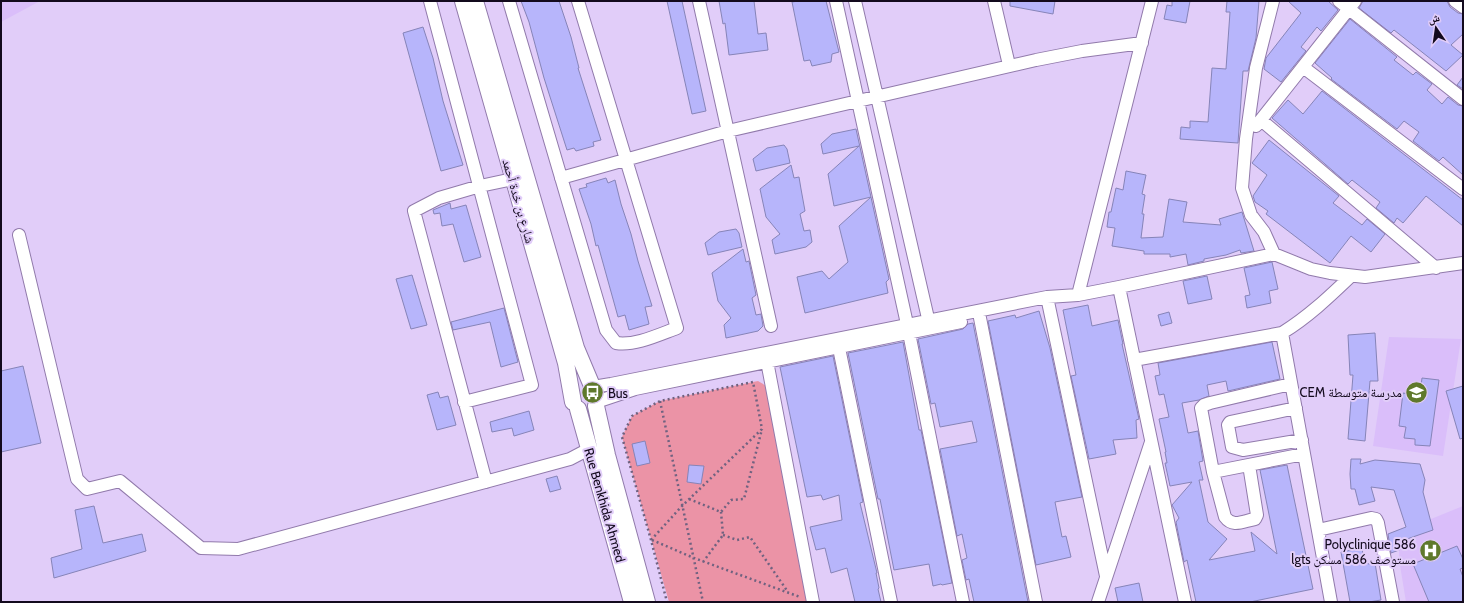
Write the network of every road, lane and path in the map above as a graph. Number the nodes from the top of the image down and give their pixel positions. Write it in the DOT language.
graph roads {
  1 [pos="430,1"];
  2 [pos="463,1"];
  3 [pos="476,1"];
  4 [pos="509,1"];
  5 [pos="578,1"];
  6 [pos="698,1"];
  7 [pos="836,1"];
  8 [pos="855,1"];
  9 [pos="994,1"];
  10 [pos="1152,1"];
  11 [pos="1273,1"];
  12 [pos="1455,1"];
  13 [pos="1347,3"];
  14 [pos="1463,7"];
  15 [pos="1142,43"];
  16 [pos="1009,65"];
  17 [pos="1303,66"];
  18 [pos="877,96"];
  19 [pos="1463,99"];
  20 [pos="858,100"];
  21 [pos="1260,120"];
  22 [pos="728,131"];
  23 [pos="1246,139"];
  24 [pos="626,160"];
  25 [pos="561,178"];
  26 [pos="513,179"];
  27 [pos="480,186"];
  28 [pos="1463,190"];
  29 [pos="19,235"];
  30 [pos="1274,254"];
  31 [pos="1463,263"];
  32 [pos="1436,268"];
  33 [pos="1350,276"];
  34 [pos="1119,287"];
  35 [pos="1078,295"];
  36 [pos="1048,301"];
  37 [pos="971,317"];
  38 [pos="929,324"];
  39 [pos="771,326"];
  40 [pos="908,329"];
  41 [pos="1282,332"];
  42 [pos="839,348"];
  43 [pos="767,358"];
  44 [pos="1134,360"];
  45 [pos="1291,384"];
  46 [pos="595,395"];
  47 [pos="660,401"];
  48 [pos="464,402"];
  49 [pos="575,405"];
  50 [pos="1296,408"];
  51 [pos="762,429"];
  52 [pos="1302,440"];
  53 [pos="1151,441"];
  54 [pos="589,449"];
  55 [pos="1304,454"];
  56 [pos="1249,465"];
  57 [pos="1212,472"];
  58 [pos="486,482"];
  59 [pos="689,499"];
  60 [pos="682,506"];
  61 [pos="721,512"];
  62 [pos="1318,530"];
  63 [pos="723,535"];
  64 [pos="651,540"];
  65 [pos="694,558"];
  66 [pos="703,562"];
  67 [pos="1105,581"];
  68 [pos="789,593"];
  69 [pos="813,601"];
  70 [pos="632,602"];
  71 [pos="647,602"];
  72 [pos="667,602"];
  73 [pos="703,602"];
  74 [pos="891,602"];
  75 [pos="963,602"];
  76 [pos="1036,602"];
  77 [pos="1098,602"];
  78 [pos="1106,602"];
  79 [pos="1185,602"];
  80 [pos="1331,602"];
  81 [pos="1393,602"];
  1 -- 27 [label="street"];
  2 -- 26 [label="main road, شارع بن خدة أحمد"];
  3 -- 46 [label="main road"];
  4 -- 25 [label="street"];
  5 -- 24 [label="street"];
  6 -- 22 [label="street"];
  7 -- 20 [label="street"];
  8 -- 18 [label="street"];
  9 -- 16 [label="street"];
  10 -- 15 [label="street"];
  11 -- 23 [label="street"];
  12 -- 14 [label="street"];
  13 -- 17 [label="street"];
  13 -- 19 [label="street"];
  15 -- 16 [label="street"];
  15 -- 35 [label="street"];
  16 -- 18 [label="street"];
  17 -- 21 [label="street"];
  17 -- 28 [label="street"];
  18 -- 20 [label="street"];
  18 -- 38 [label="street"];
  20 -- 22 [label="street"];
  20 -- 40 [label="street"];
  21 -- 23 [label="street"];
  21 -- 32 [label="street"];
  22 -- 24 [label="street"];
  22 -- 39 [label="street"];
  23 -- 30 [label="street"];
  24 -- 25 [label="street"];
  24 -- 25 [label="street"];
  26 -- 27 [label="street"];
  26 -- 49 [label="main road, شارع بن خدة أحمد"];
  27 -- 48 [label="street"];
  27 -- 48 [label="street"];
  29 -- 58 [label="street"];
  30 -- 33 [label="street"];
  30 -- 34 [label="street"];
  31 -- 32 [label="street"];
  32 -- 33 [label="street"];
  33 -- 41 [label="street"];
  34 -- 35 [label="street"];
  34 -- 44 [label="street"];
  35 -- 36 [label="street"];
  36 -- 37 [label="street"];
  36 -- 67 [label="street"];
  37 -- 38 [label="street"];
  37 -- 76 [label="street"];
  38 -- 40 [label="street"];
  40 -- 42 [label="street"];
  40 -- 43 [label="street"];
  40 -- 75 [label="street"];
  41 -- 44 [label="street"];
  41 -- 45 [label="street"];
  42 -- 43 [label="street"];
  42 -- 74 [label="street"];
  43 -- 46 [label="street"];
  43 -- 69 [label="street"];
  44 -- 53 [label="street"];
  45 -- 50 [label="street"];
  45 -- 57 [label="street"];
  46 -- 49 [label="main road"];
  46 -- 49 [label="main road"];
  46 -- 71 [label="main road"];
  47 -- 51 [label="path"];
  47 -- 60 [label="path"];
  47 -- 64 [label="path"];
  48 -- 58 [label="street"];
  49 -- 54 [label="main road, Rue Benkhida Ahmed"];
  50 -- 52 [label="street"];
  50 -- 52 [label="street"];
  51 -- 59 [label="path"];
  51 -- 61 [label="path"];
  52 -- 55 [label="street"];
  53 -- 67 [label="street"];
  53 -- 79 [label="street"];
  54 -- 58 [label="street"];
  54 -- 70 [label="main road, Rue Benkhida Ahmed"];
  55 -- 56 [label="street"];
  55 -- 62 [label="street"];
  56 -- 57 [label="street"];
  56 -- 57 [label="street"];
  59 -- 60 [label="path"];
  59 -- 61 [label="path"];
  60 -- 64 [label="path"];
  60 -- 65 [label="path"];
  61 -- 63 [label="path"];
  62 -- 80 [label="street"];
  62 -- 81 [label="street"];
  63 -- 66 [label="path"];
  63 -- 68 [label="path"];
  64 -- 65 [label="path"];
  64 -- 72 [label="path"];
  65 -- 66 [label="path"];
  65 -- 73 [label="path"];
  66 -- 68 [label="path"];
  67 -- 77 [label="street"];
  67 -- 78 [label="street"];
  68 -- 69 [label="path"];
}
